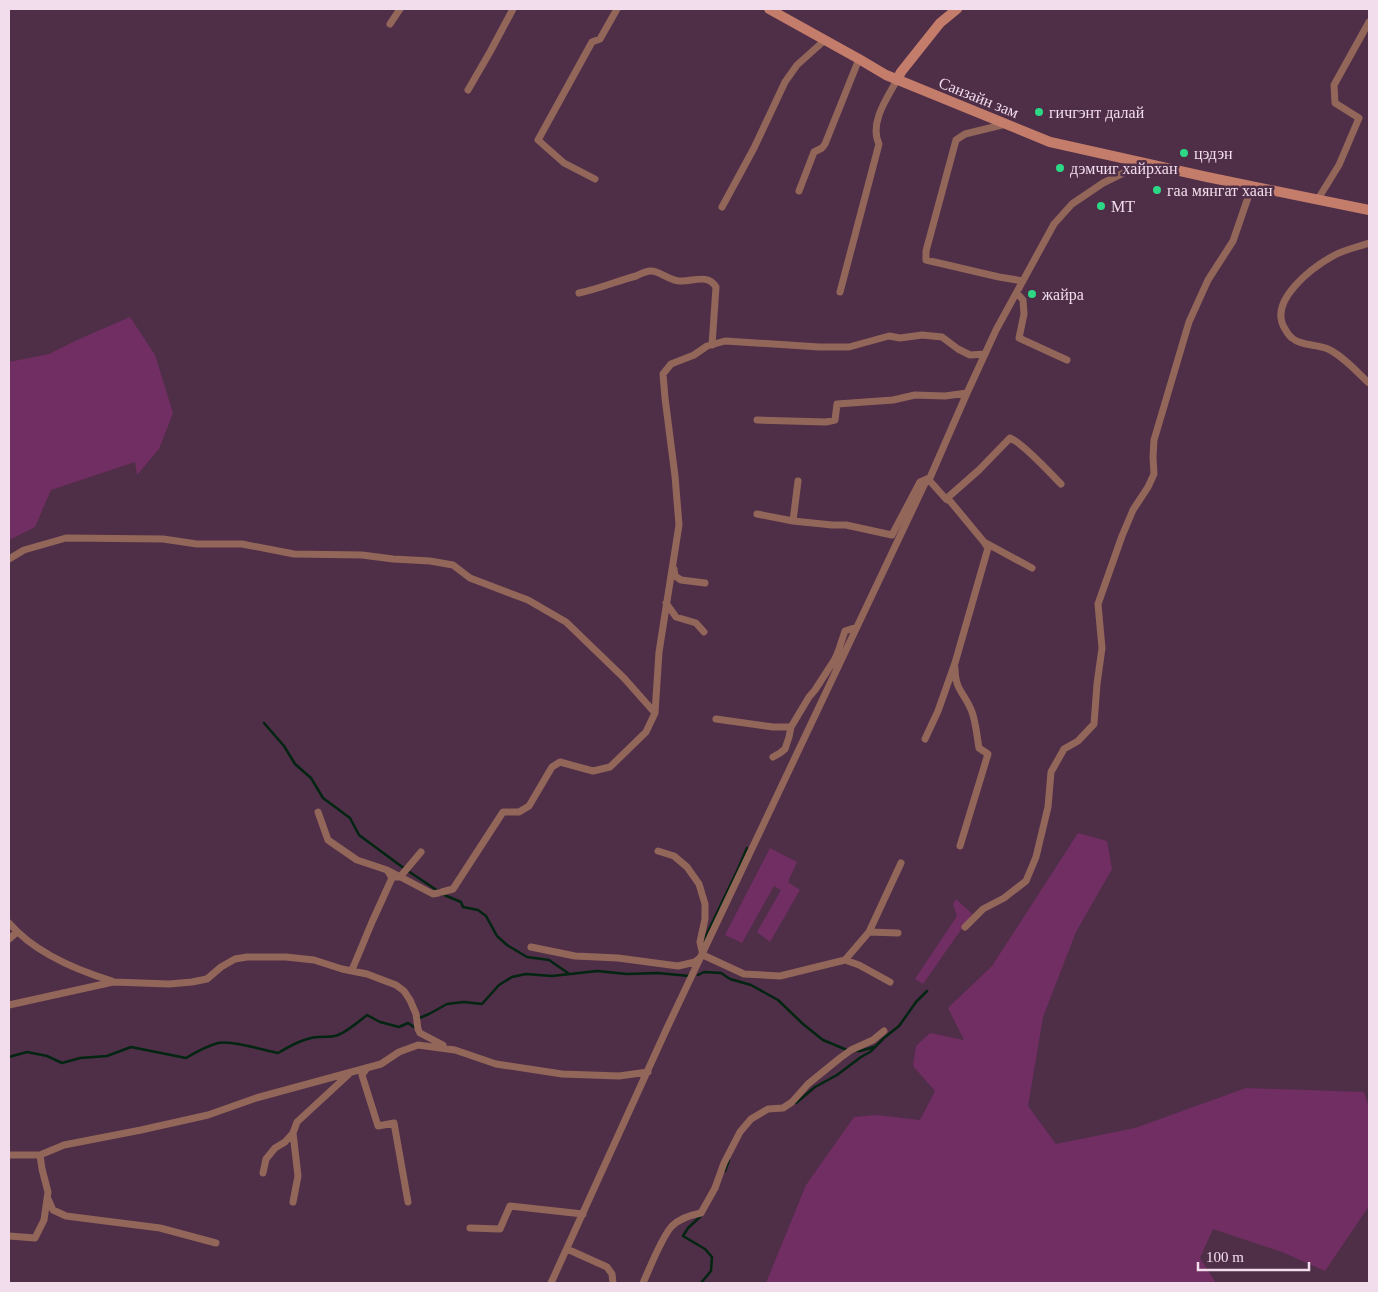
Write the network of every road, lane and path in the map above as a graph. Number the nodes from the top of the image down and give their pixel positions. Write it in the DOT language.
graph roads {
  1 [pos="400,9"];
  2 [pos="513,9"];
  3 [pos="617,9"];
  4 [pos="770,9"];
  5 [pos="957,9"];
  6 [pos="1369,22"];
  7 [pos="390,24"];
  8 [pos="825,40"];
  9 [pos="859,59"];
  10 [pos="897,80"];
  11 [pos="468,90"];
  12 [pos="1006,124"];
  13 [pos="1144,163"];
  14 [pos="595,179"];
  15 [pos="1252,186"];
  16 [pos="799,191"];
  17 [pos="1318,199"];
  18 [pos="722,207"];
  19 [pos="1369,210"];
  20 [pos="1369,243"];
  21 [pos="1023,281"];
  22 [pos="840,292"];
  23 [pos="580,293"];
  24 [pos="1017,293"];
  25 [pos="712,345"];
  26 [pos="985,354"];
  27 [pos="1067,360"];
  28 [pos="1369,383"];
  29 [pos="967,393"];
  30 [pos="758,420"];
  31 [pos="928,480"];
  32 [pos="798,481"];
  33 [pos="1061,484"];
  34 [pos="946,499"];
  35 [pos="758,514"];
  36 [pos="793,521"];
  37 [pos="984,542"];
  38 [pos="9,559"];
  39 [pos="673,564"];
  40 [pos="1032,568"];
  41 [pos="705,583"];
  42 [pos="666,602"];
  43 [pos="857,627"];
  44 [pos="704,632"];
  45 [pos="955,663"];
  46 [pos="655,713"];
  47 [pos="716,719"];
  48 [pos="791,728"];
  49 [pos="925,739"];
  50 [pos="773,757"];
  51 [pos="318,812"];
  52 [pos="960,846"];
  53 [pos="658,851"];
  54 [pos="421,852"];
  55 [pos="901,863"];
  56 [pos="387,870"];
  57 [pos="400,877"];
  58 [pos="392,878"];
  59 [pos="9,923"];
  60 [pos="965,927"];
  61 [pos="17,932"];
  62 [pos="869,932"];
  63 [pos="898,933"];
  64 [pos="9,940"];
  65 [pos="531,947"];
  66 [pos="703,955"];
  67 [pos="845,960"];
  68 [pos="352,970"];
  69 [pos="113,982"];
  70 [pos="890,982"];
  71 [pos="9,1005"];
  72 [pos="884,1032"];
  73 [pos="455,1050"];
  74 [pos="367,1068"];
  75 [pos="351,1072"];
  76 [pos="648,1072"];
  77 [pos="293,1133"];
  78 [pos="9,1154"];
  79 [pos="40,1155"];
  80 [pos="264,1173"];
  81 [pos="48,1199"];
  82 [pos="293,1202"];
  83 [pos="408,1202"];
  84 [pos="583,1214"];
  85 [pos="470,1228"];
  86 [pos="9,1236"];
  87 [pos="216,1243"];
  88 [pos="567,1249"];
  89 [pos="551,1283"];
  90 [pos="614,1283"];
  91 [pos="643,1283"];
  1 -- 7 [label="street"];
  2 -- 11 [label="street"];
  3 -- 14 [label="street"];
  4 -- 8 [label="main road, Санзайн зам"];
  5 -- 10 [label="main road"];
  6 -- 17 [label="street"];
  8 -- 9 [label="main road, Санзайн зам"];
  8 -- 18 [label="street"];
  9 -- 10 [label="main road, Санзайн зам"];
  9 -- 16 [label="street"];
  10 -- 12 [label="main road, Санзайн зам"];
  10 -- 22 [label="street"];
  12 -- 13 [label="main road, Санзайн зам"];
  12 -- 21 [label="street"];
  13 -- 15 [label="main road, Санзайн зам"];
  13 -- 21 [label="street"];
  15 -- 17 [label="main road, Санзайн зам"];
  15 -- 60 [label="street"];
  17 -- 19 [label="main road, Санзайн зам"];
  20 -- 28 [label="street"];
  21 -- 24 [label="street"];
  23 -- 25 [label="street"];
  24 -- 26 [label="street"];
  24 -- 27 [label="street"];
  25 -- 26 [label="street"];
  25 -- 39 [label="street"];
  26 -- 29 [label="street"];
  29 -- 30 [label="street"];
  29 -- 31 [label="street"];
  31 -- 34 [label="street"];
  31 -- 36 [label="street"];
  31 -- 43 [label="street"];
  32 -- 36 [label="street"];
  33 -- 34 [label="street"];
  34 -- 37 [label="street"];
  35 -- 36 [label="street"];
  37 -- 40 [label="street"];
  37 -- 45 [label="street"];
  38 -- 46 [label="street"];
  39 -- 41 [label="street"];
  39 -- 42 [label="street"];
  42 -- 44 [label="street"];
  42 -- 46 [label="street"];
  43 -- 48 [label="street"];
  43 -- 66 [label="street"];
  45 -- 49 [label="street"];
  45 -- 52 [label="street"];
  46 -- 57 [label="street"];
  47 -- 48 [label="street"];
  48 -- 50 [label="street"];
  51 -- 56 [label="street"];
  53 -- 66 [label="street"];
  54 -- 57 [label="street"];
  55 -- 62 [label="street"];
  56 -- 57 [label="street"];
  56 -- 58 [label="street"];
  57 -- 58 [label="street"];
  58 -- 68 [label="street"];
  59 -- 61 [label="street"];
  61 -- 64 [label="street"];
  61 -- 69 [label="street"];
  62 -- 63 [label="street"];
  62 -- 67 [label="street"];
  65 -- 66 [label="street"];
  66 -- 67 [label="street"];
  66 -- 76 [label="street"];
  67 -- 70 [label="street"];
  68 -- 69 [label="street"];
  68 -- 73 [label="street"];
  69 -- 71 [label="street"];
  72 -- 91 [label="street"];
  73 -- 74 [label="street"];
  73 -- 76 [label="street"];
  74 -- 75 [label="street"];
  74 -- 83 [label="street"];
  75 -- 77 [label="street"];
  75 -- 79 [label="street"];
  76 -- 84 [label="street"];
  77 -- 80 [label="street"];
  77 -- 82 [label="street"];
  78 -- 79 [label="street"];
  79 -- 81 [label="street"];
  81 -- 86 [label="street"];
  81 -- 87 [label="street"];
  84 -- 85 [label="street"];
  84 -- 88 [label="street"];
  88 -- 89 [label="street"];
  88 -- 90 [label="street"];
}
